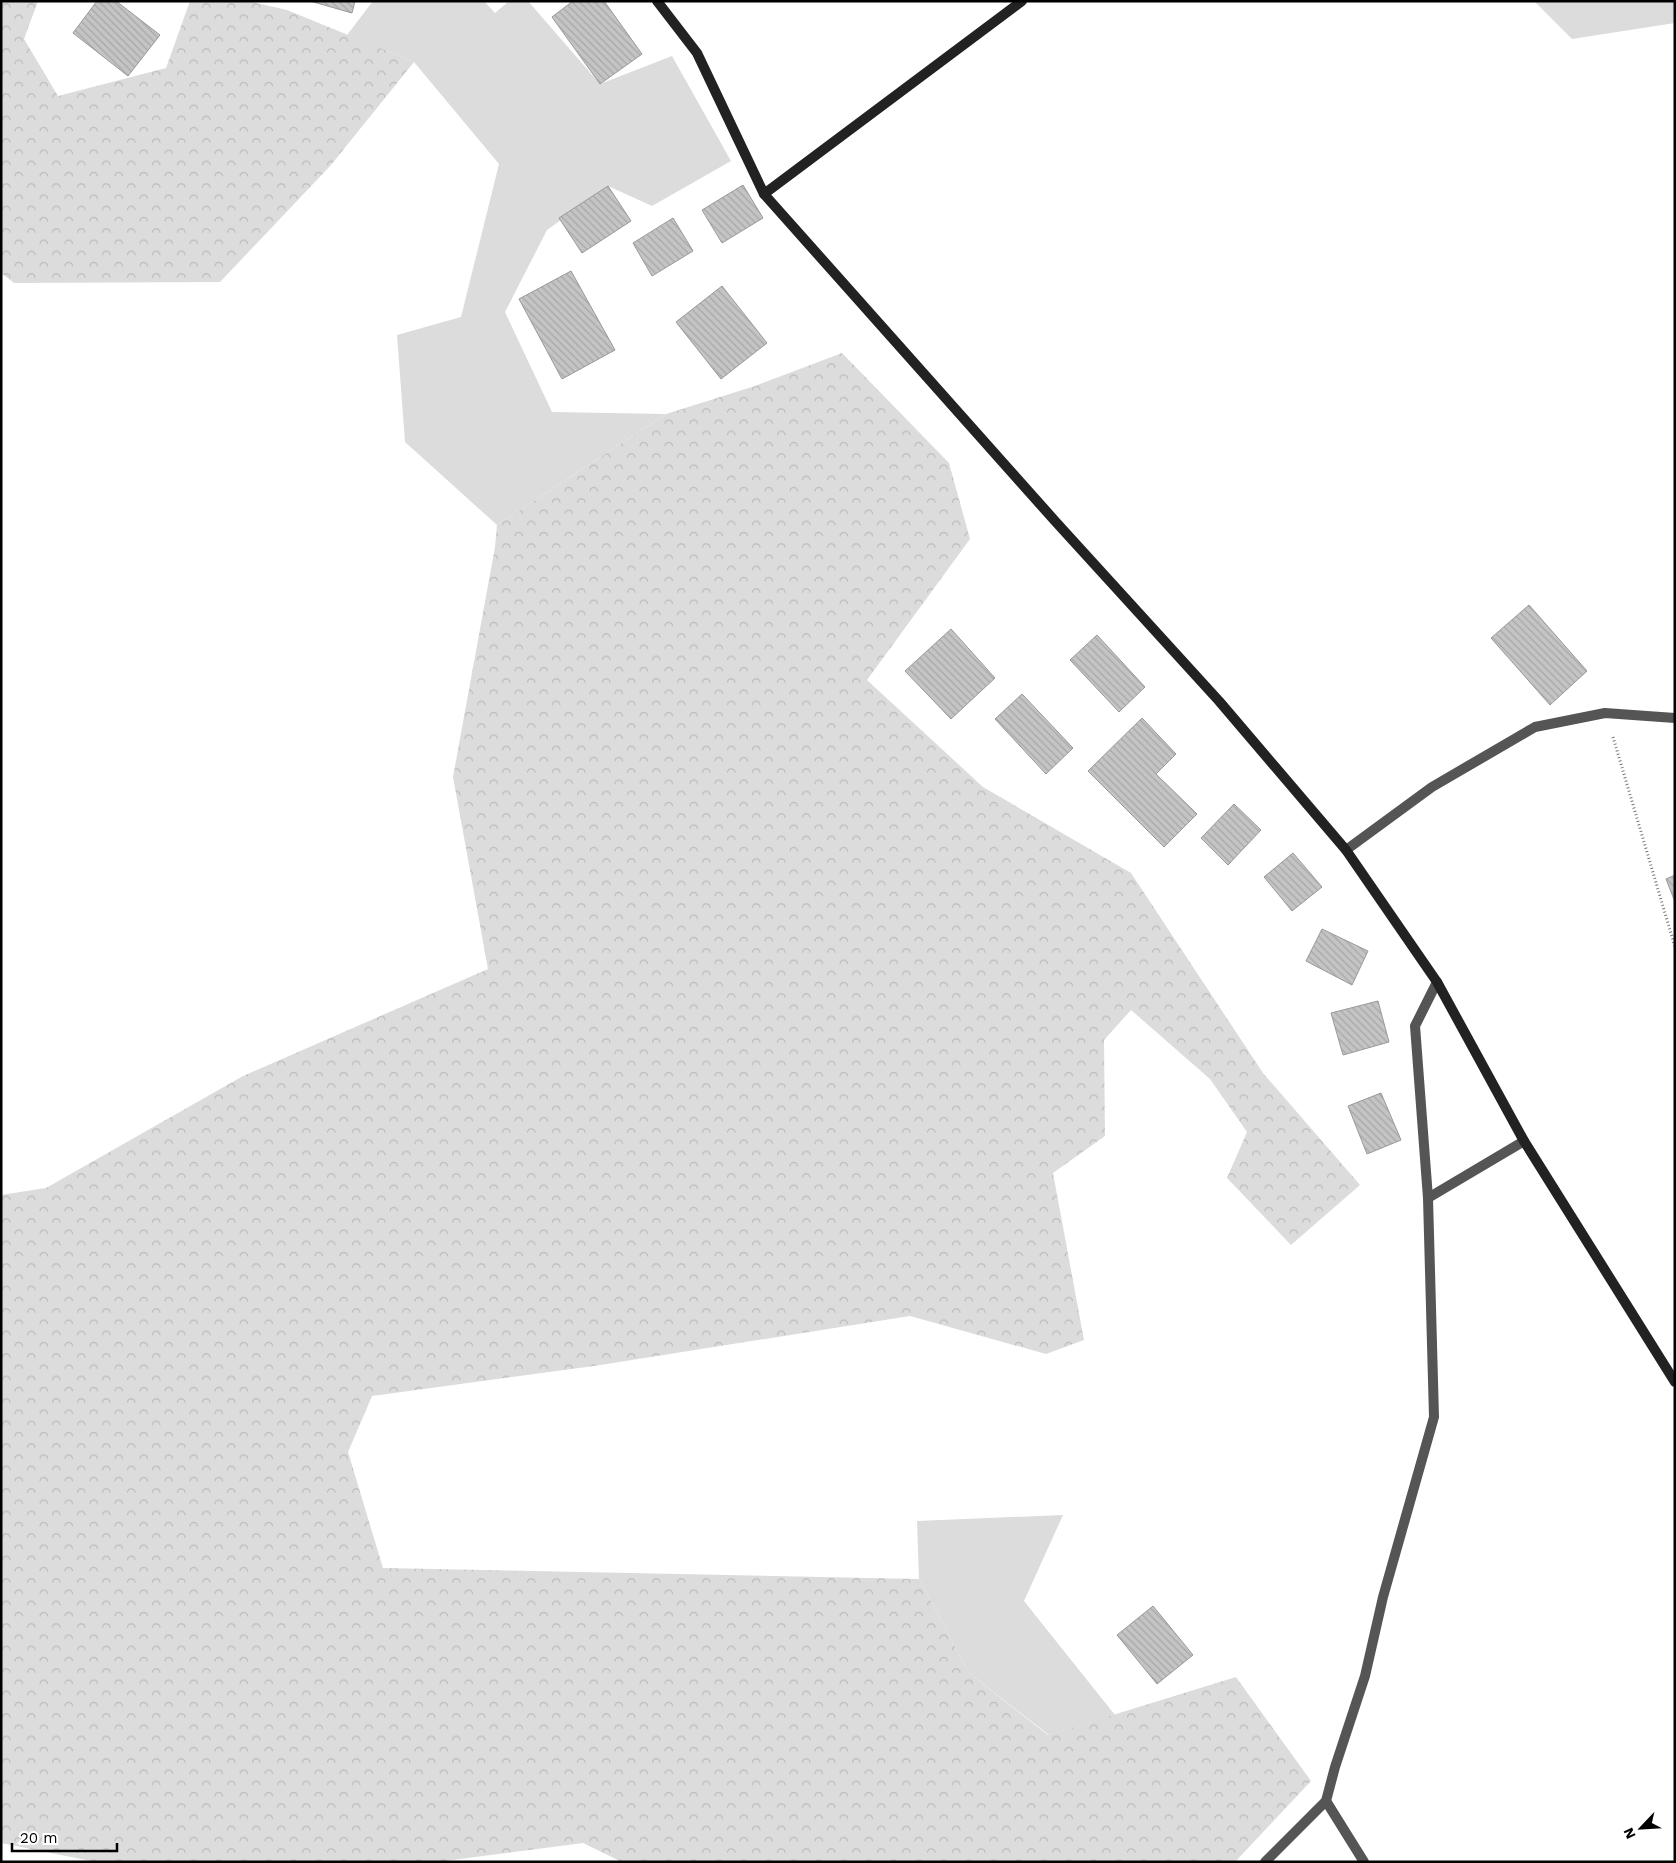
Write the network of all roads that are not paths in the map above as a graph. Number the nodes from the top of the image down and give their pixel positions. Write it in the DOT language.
graph roads {
  1 [pos="657,1"];
  2 [pos="1022,1"];
  3 [pos="764,194"];
  4 [pos="1675,718"];
  5 [pos="1346,850"];
  6 [pos="1437,982"];
  7 [pos="1524,1141"];
  8 [pos="1428,1198"];
  9 [pos="1675,1382"];
  10 [pos="1326,1800"];
  11 [pos="1265,1862"];
  12 [pos="1364,1862"];
  1 -- 3 [label="street"];
  2 -- 3 [label="street"];
  3 -- 5 [label="street"];
  4 -- 5 [label="street"];
  5 -- 6 [label="street"];
  6 -- 7 [label="street"];
  6 -- 8 [label="street"];
  7 -- 8 [label="street"];
  7 -- 9 [label="street"];
  8 -- 10 [label="street"];
  10 -- 11 [label="street"];
  10 -- 12 [label="street"];
}
